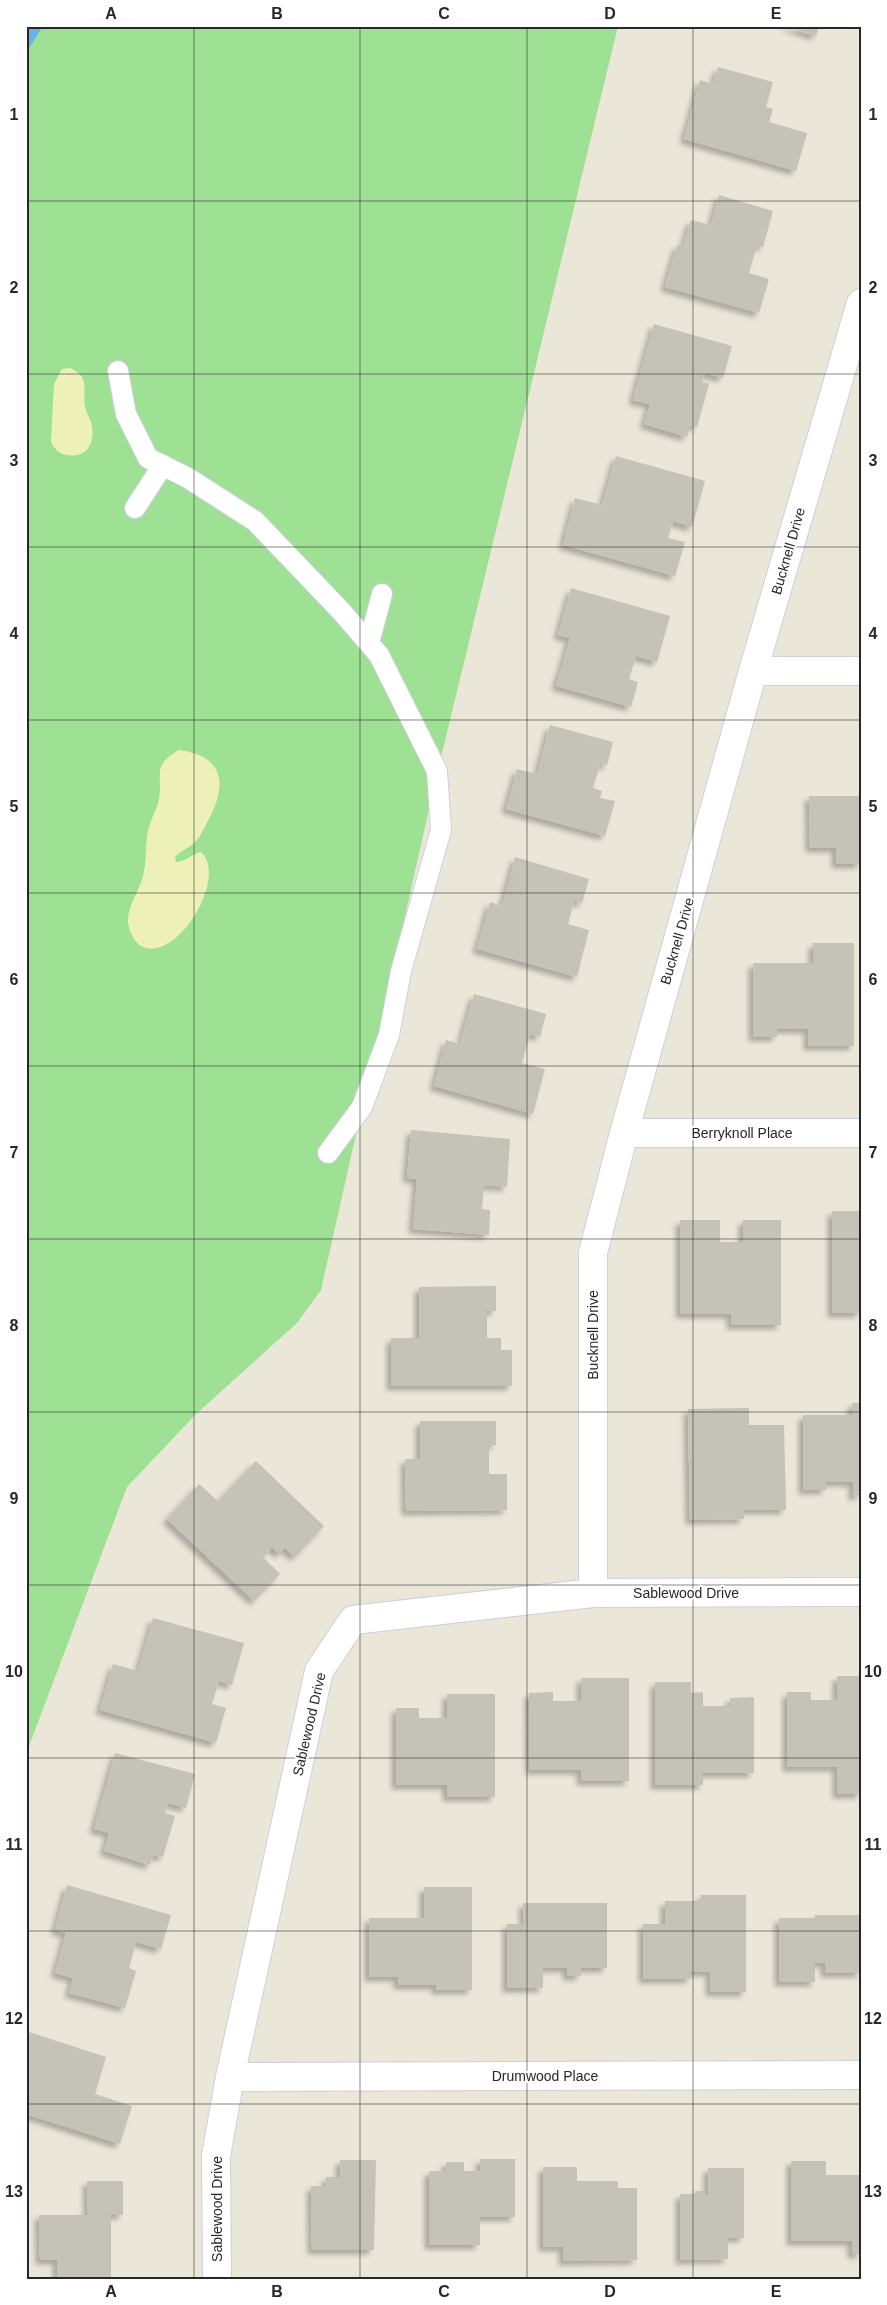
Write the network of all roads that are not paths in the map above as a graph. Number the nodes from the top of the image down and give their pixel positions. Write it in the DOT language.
graph roads {
  1 [pos="861,303"];
  2 [pos="118,371"];
  3 [pos="163,465"];
  4 [pos="134,508"];
  5 [pos="382,594"];
  6 [pos="369,643"];
  7 [pos="753,671"];
  8 [pos="861,671"];
  9 [pos="624,1132"];
  10 [pos="861,1132"];
  11 [pos="328,1152"];
  12 [pos="861,1592"];
  13 [pos="593,1594"];
  14 [pos="230,2076"];
  15 [pos="861,2076"];
  16 [pos="217,2279"];
  1 -- 7 [label="street, Bucknell Drive"];
  2 -- 3 [label="lane"];
  3 -- 4 [label="lane"];
  3 -- 6 [label="lane"];
  5 -- 6 [label="lane"];
  6 -- 11 [label="lane"];
  7 -- 8 [label="street"];
  7 -- 9 [label="street, Bucknell Drive"];
  9 -- 10 [label="street, Berryknoll Place"];
  9 -- 13 [label="street, Bucknell Drive"];
  12 -- 13 [label="street, Sablewood Drive"];
  13 -- 14 [label="street, Sablewood Drive"];
  14 -- 15 [label="street, Drumwood Place"];
  14 -- 16 [label="street, Sablewood Drive"];
}
